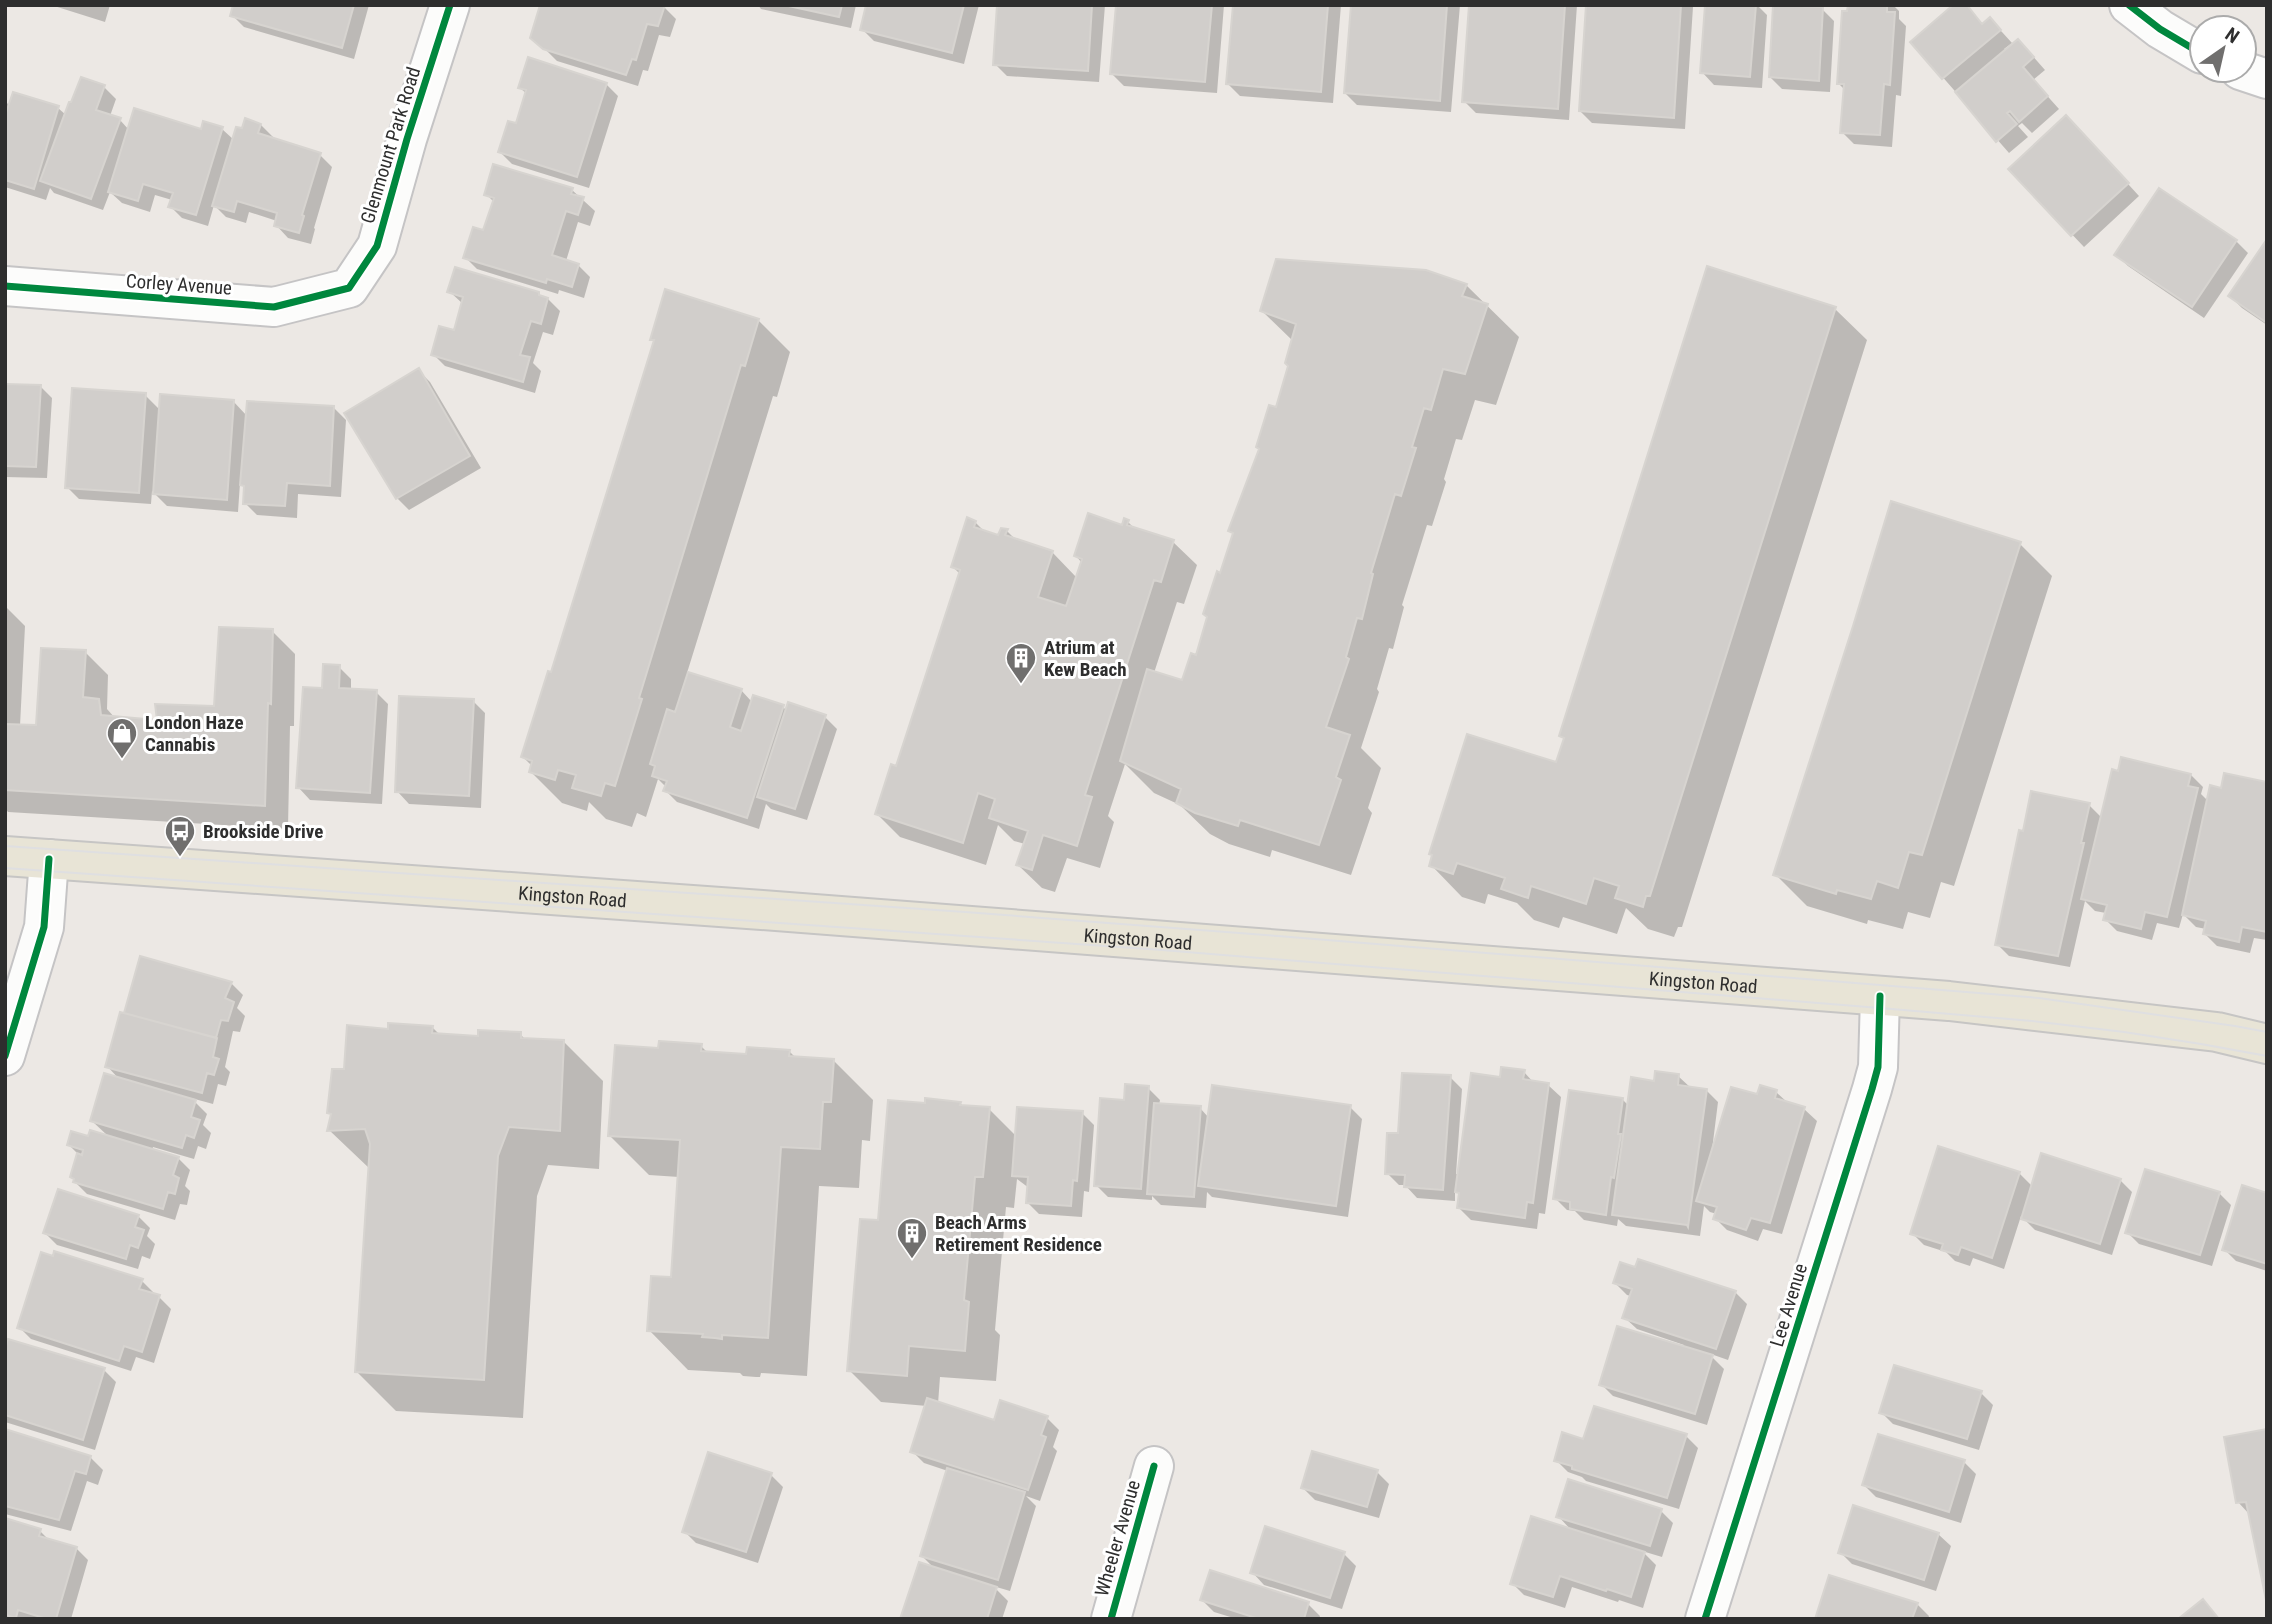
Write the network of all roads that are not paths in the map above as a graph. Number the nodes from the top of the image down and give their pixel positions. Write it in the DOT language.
graph roads {
  1 [pos="450,5"];
  2 [pos="2129,5"];
  3 [pos="2188,46"];
  4 [pos="5,286"];
  5 [pos="349,288"];
  6 [pos="5,856"];
  7 [pos="48,859"];
  8 [pos="1880,996"];
  9 [pos="2267,1044"];
  10 [pos="5,1056"];
  11 [pos="1154,1466"];
  12 [pos="1111,1619"];
  13 [pos="1705,1619"];
  1 -- 5 [label="street, Glenmount Park Road"];
  2 -- 3 [label="street"];
  4 -- 5 [label="street, Corley Avenue"];
  6 -- 7 [label="main road, Kingston Road"];
  7 -- 8 [label="main road, Kingston Road"];
  7 -- 10 [label="street"];
  8 -- 9 [label="main road, Kingston Road"];
  8 -- 13 [label="street, Lee Avenue"];
  11 -- 12 [label="street, Wheeler Avenue"];
}
